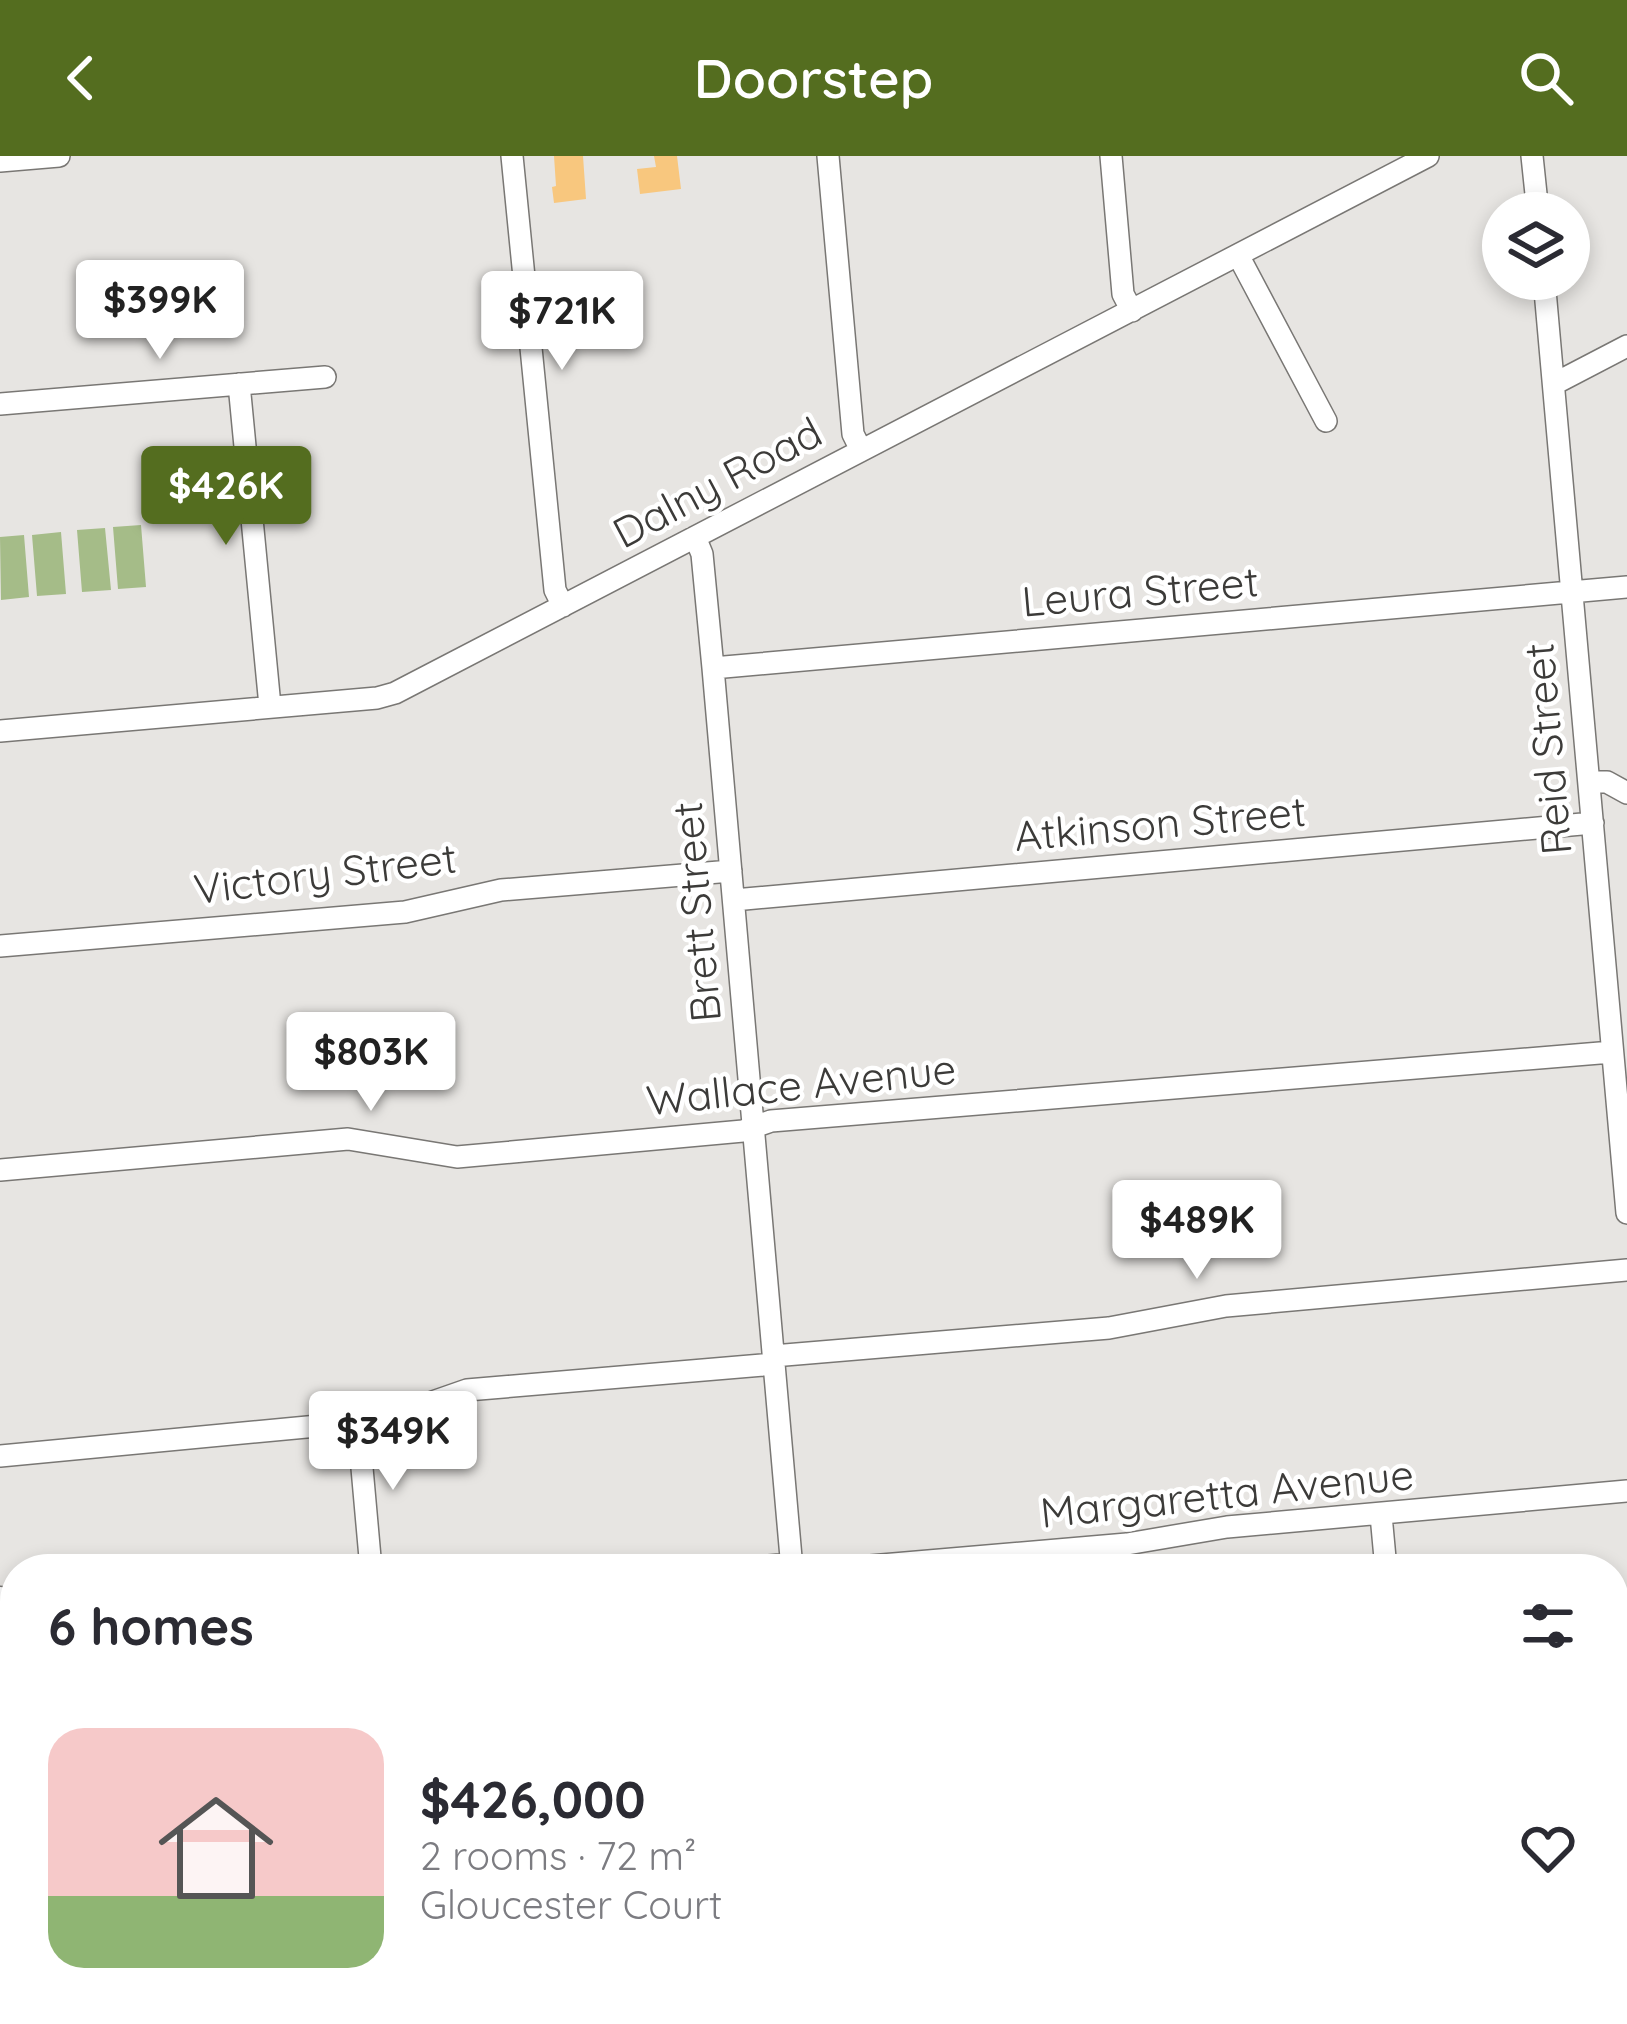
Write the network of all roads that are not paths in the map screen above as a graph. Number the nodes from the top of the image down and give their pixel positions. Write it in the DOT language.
graph roads {
  1 [pos="58,156"];
  2 [pos="512,156"];
  3 [pos="828,156"];
  4 [pos="1112,156"];
  5 [pos="1428,156"];
  6 [pos="1532,156"];
  7 [pos="0,161"];
  8 [pos="1396,163"];
  9 [pos="1536,192"];
  10 [pos="1238,254"];
  11 [pos="1546,300"];
  12 [pos="1132,311"];
  13 [pos="1627,346"];
  14 [pos="325,377"];
  15 [pos="239,384"];
  16 [pos="1554,384"];
  17 [pos="0,404"];
  18 [pos="1326,421"];
  19 [pos="861,450"];
  20 [pos="695,537"];
  21 [pos="1627,587"];
  22 [pos="1572,592"];
  23 [pos="563,606"];
  24 [pos="713,668"];
  25 [pos="270,706"];
  26 [pos="0,731"];
  27 [pos="1590,782"];
  28 [pos="1627,794"];
  29 [pos="1593,824"];
  30 [pos="731,871"];
  31 [pos="734,900"];
  32 [pos="0,946"];
  33 [pos="1612,1052"];
  34 [pos="755,1126"];
  35 [pos="1624,1149"];
  36 [pos="0,1170"];
  37 [pos="1627,1213"];
  38 [pos="1627,1270"];
  39 [pos="774,1360"];
  40 [pos="358,1423"];
  41 [pos="0,1456"];
  42 [pos="1627,1492"];
  43 [pos="1381,1515"];
  44 [pos="370,1554"];
  45 [pos="791,1554"];
  46 [pos="1010,1554"];
  47 [pos="1385,1554"];
  1 -- 7 [label="street"];
  2 -- 23 [label="street"];
  3 -- 19 [label="street"];
  4 -- 12 [label="street"];
  5 -- 8 [label="street, Dalny Road"];
  6 -- 9 [label="street"];
  8 -- 10 [label="street, Dalny Road"];
  10 -- 12 [label="street, Dalny Road"];
  10 -- 18 [label="street"];
  11 -- 16 [label="street, Reid Street"];
  12 -- 19 [label="street, Dalny Road"];
  13 -- 16 [label="street"];
  14 -- 15 [label="street"];
  15 -- 17 [label="street"];
  15 -- 25 [label="street"];
  16 -- 22 [label="street, Reid Street"];
  19 -- 20 [label="street, Dalny Road"];
  20 -- 23 [label="street, Dalny Road"];
  20 -- 24 [label="street, Brett Street"];
  21 -- 22 [label="street, Leura Street"];
  22 -- 24 [label="street, Leura Street"];
  22 -- 27 [label="street, Reid Street"];
  23 -- 25 [label="street, Dalny Road"];
  24 -- 30 [label="street, Brett Street"];
  25 -- 26 [label="street, Dalny Road"];
  27 -- 28 [label="street"];
  27 -- 29 [label="street, Reid Street"];
  29 -- 31 [label="street, Atkinson Street"];
  29 -- 33 [label="street, Reid Street"];
  30 -- 31 [label="street, Brett Street"];
  30 -- 32 [label="street, Victory Street"];
  31 -- 34 [label="street, Brett Street"];
  33 -- 34 [label="street, Wallace Avenue"];
  33 -- 35 [label="street, Reid Street"];
  34 -- 36 [label="street, Wallace Avenue"];
  34 -- 39 [label="street, Brett Street"];
  35 -- 37 [label="street, Reid Street"];
  38 -- 39 [label="street"];
  39 -- 40 [label="street"];
  39 -- 45 [label="street, Brett Street"];
  40 -- 41 [label="street"];
  40 -- 44 [label="street"];
  42 -- 43 [label="street, Margaretta Avenue"];
  43 -- 46 [label="street, Margaretta Avenue"];
  43 -- 47 [label="street"];
}
